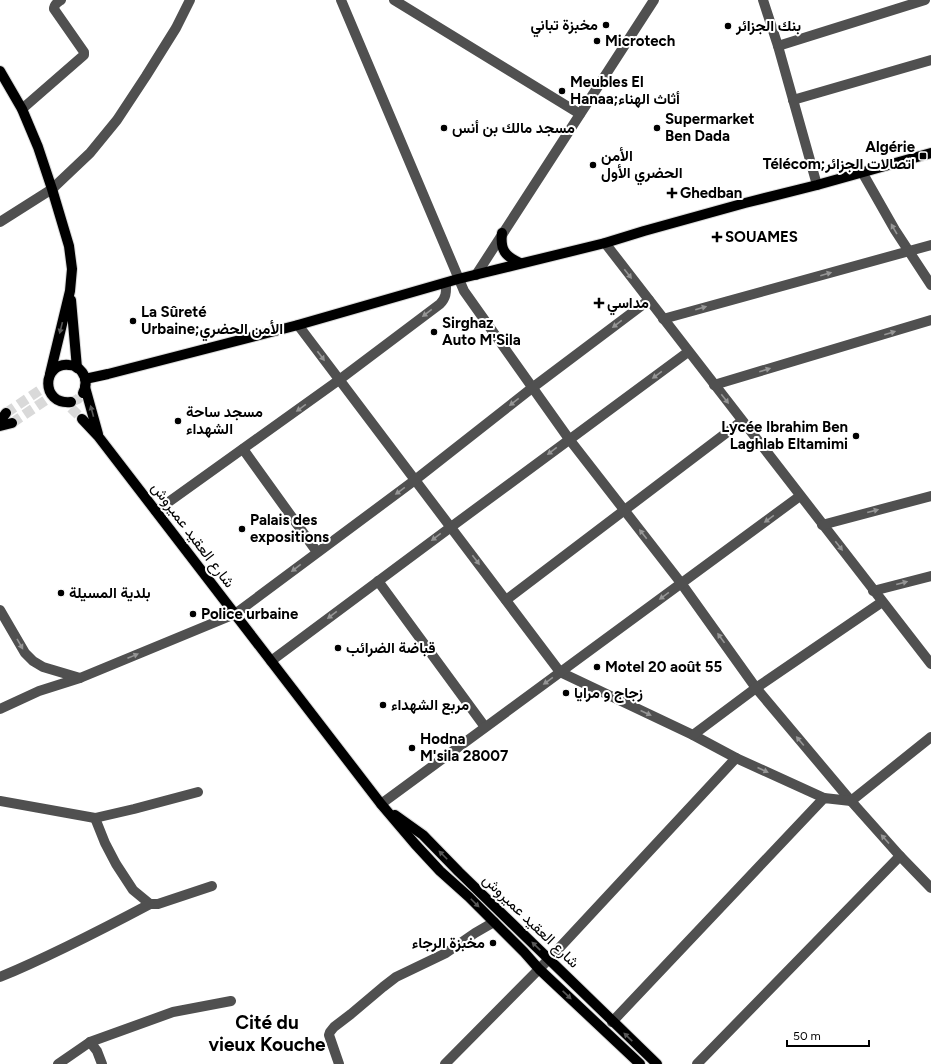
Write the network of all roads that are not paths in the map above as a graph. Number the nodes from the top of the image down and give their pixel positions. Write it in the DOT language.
graph roads {
  1 [pos="61,0"];
  2 [pos="190,0"];
  3 [pos="342,0"];
  4 [pos="654,0"];
  5 [pos="763,0"];
  6 [pos="925,0"];
  7 [pos="397,1"];
  8 [pos="778,46"];
  9 [pos="931,60"];
  10 [pos="0,71"];
  11 [pos="793,100"];
  12 [pos="22,109"];
  13 [pos="580,114"];
  14 [pos="931,153"];
  15 [pos="862,172"];
  16 [pos="817,185"];
  17 [pos="52,189"];
  18 [pos="0,222"];
  19 [pos="502,233"];
  20 [pos="605,243"];
  21 [pos="931,245"];
  22 [pos="908,251"];
  23 [pos="520,263"];
  24 [pos="476,275"];
  25 [pos="458,279"];
  26 [pos="446,283"];
  27 [pos="931,285"];
  28 [pos="70,291"];
  29 [pos="649,300"];
  30 [pos="663,319"];
  31 [pos="931,320"];
  32 [pos="298,325"];
  33 [pos="688,352"];
  34 [pos="77,368"];
  35 [pos="50,374"];
  36 [pos="339,380"];
  37 [pos="714,385"];
  38 [pos="84,386"];
  39 [pos="532,388"];
  40 [pos="70,404"];
  41 [pos="6,413"];
  42 [pos="82,419"];
  43 [pos="0,421"];
  44 [pos="742,421"];
  45 [pos="12,422"];
  46 [pos="0,426"];
  47 [pos="98,436"];
  48 [pos="569,439"];
  49 [pos="243,449"];
  50 [pos="415,480"];
  51 [pos="800,496"];
  52 [pos="931,496"];
  53 [pos="624,510"];
  54 [pos="156,511"];
  55 [pos="822,525"];
  56 [pos="451,527"];
  57 [pos="316,552"];
  58 [pos="931,576"];
  59 [pos="378,581"];
  60 [pos="681,583"];
  61 [pos="873,591"];
  62 [pos="506,600"];
  63 [pos="882,602"];
  64 [pos="0,610"];
  65 [pos="235,614"];
  66 [pos="271,661"];
  67 [pos="930,661"];
  68 [pos="560,672"];
  69 [pos="80,678"];
  70 [pos="756,688"];
  71 [pos="0,709"];
  72 [pos="485,727"];
  73 [pos="693,735"];
  74 [pos="931,737"];
  75 [pos="736,758"];
  76 [pos="198,792"];
  77 [pos="824,798"];
  78 [pos="0,800"];
  79 [pos="851,801"];
  80 [pos="381,804"];
  81 [pos="95,818"];
  82 [pos="900,856"];
  83 [pos="212,886"];
  84 [pos="931,888"];
  85 [pos="150,904"];
  86 [pos="494,922"];
  87 [pos="549,958"];
  88 [pos="539,969"];
  89 [pos="0,978"];
  90 [pos="231,1001"];
  91 [pos="612,1022"];
  92 [pos="90,1042"];
  93 [pos="58,1064"];
  94 [pos="102,1064"];
  95 [pos="339,1064"];
  96 [pos="445,1064"];
  97 [pos="640,1064"];
  98 [pos="657,1064"];
  99 [pos="697,1064"];
  1 -- 12 [label="street"];
  2 -- 17 [label="street"];
  3 -- 25 [label="street"];
  4 -- 13 [label="street"];
  5 -- 8 [label="street"];
  6 -- 8 [label="street"];
  7 -- 13 [label="street"];
  8 -- 11 [label="street"];
  9 -- 11 [label="street"];
  10 -- 12 [label="main road"];
  11 -- 16 [label="street"];
  12 -- 17 [label="main road"];
  13 -- 19 [label="street"];
  14 -- 15 [label="main road"];
  15 -- 16 [label="main road"];
  22 -- 15 [label="street, one-way"];
  16 -- 20 [label="main road"];
  17 -- 18 [label="street"];
  17 -- 28 [label="main road"];
  19 -- 23 [label="main road"];
  19 -- 24 [label="street"];
  20 -- 23 [label="main road"];
  20 -- 29 [label="street, one-way"];
  21 -- 22 [label="street"];
  22 -- 27 [label="street"];
  30 -- 22 [label="street, one-way"];
  23 -- 24 [label="main road"];
  24 -- 25 [label="main road"];
  25 -- 26 [label="main road"];
  25 -- 39 [label="street"];
  26 -- 32 [label="main road"];
  26 -- 36 [label="street, one-way"];
  28 -- 34 [label="main road"];
  28 -- 35 [label="main road, one-way"];
  29 -- 30 [label="street"];
  29 -- 39 [label="street, one-way"];
  30 -- 33 [label="street"];
  37 -- 31 [label="street, one-way"];
  32 -- 36 [label="street, one-way"];
  32 -- 38 [label="main road"];
  33 -- 37 [label="street"];
  33 -- 48 [label="street, one-way"];
  34 -- 35 [label="main road"];
  34 -- 38 [label="main road"];
  35 -- 40 [label="main road"];
  36 -- 49 [label="street, one-way"];
  36 -- 50 [label="street"];
  37 -- 44 [label="street, one-way"];
  47 -- 38 [label="main road, one-way"];
  39 -- 48 [label="street"];
  39 -- 50 [label="street, one-way"];
  41 -- 43 [label="main road"];
  42 -- 47 [label="main road, شارع العقيد عميروش"];
  44 -- 51 [label="street"];
  44 -- 53 [label="street"];
  45 -- 46 [label="main road"];
  47 -- 54 [label="main road, شارع العقيد عميروش"];
  48 -- 53 [label="street"];
  48 -- 56 [label="street, one-way"];
  49 -- 54 [label="street"];
  49 -- 57 [label="street"];
  50 -- 56 [label="street"];
  50 -- 57 [label="street, one-way"];
  51 -- 55 [label="street"];
  51 -- 60 [label="street, one-way"];
  55 -- 52 [label="street, one-way"];
  60 -- 53 [label="street, one-way"];
  53 -- 62 [label="street"];
  54 -- 65 [label="main road, شارع العقيد عميروش"];
  55 -- 61 [label="street, one-way"];
  56 -- 59 [label="street, one-way"];
  56 -- 62 [label="street, one-way"];
  57 -- 65 [label="street, one-way"];
  61 -- 58 [label="street, one-way"];
  59 -- 66 [label="street, one-way"];
  59 -- 72 [label="street"];
  60 -- 68 [label="street, one-way"];
  70 -- 60 [label="street, one-way"];
  61 -- 63 [label="street"];
  62 -- 68 [label="street"];
  63 -- 67 [label="street"];
  63 -- 70 [label="street"];
  64 -- 69 [label="street, one-way"];
  65 -- 66 [label="main road, شارع العقيد عميروش"];
  69 -- 65 [label="street, one-way"];
  66 -- 80 [label="main road, شارع العقيد عميروش"];
  68 -- 72 [label="street, one-way"];
  68 -- 73 [label="street, one-way"];
  69 -- 71 [label="street"];
  70 -- 73 [label="street"];
  79 -- 70 [label="street, one-way"];
  72 -- 80 [label="street"];
  73 -- 75 [label="street"];
  74 -- 79 [label="street"];
  75 -- 77 [label="street, one-way"];
  75 -- 87 [label="street"];
  76 -- 81 [label="street"];
  77 -- 79 [label="street"];
  77 -- 91 [label="street"];
  78 -- 81 [label="street"];
  82 -- 79 [label="street, one-way"];
  80 -- 86 [label="main road, شارع العقيد عميروش, one-way"];
  87 -- 80 [label="main road, شارع العقيد عميروش, one-way"];
  81 -- 85 [label="street"];
  82 -- 84 [label="street"];
  82 -- 99 [label="street"];
  83 -- 85 [label="street"];
  85 -- 89 [label="street"];
  86 -- 88 [label="main road, شارع العقيد عميروش"];
  86 -- 95 [label="street"];
  87 -- 88 [label="street"];
  87 -- 91 [label="main road, شارع العقيد عميروش"];
  88 -- 96 [label="street"];
  88 -- 97 [label="main road, شارع العقيد عميروش, one-way"];
  90 -- 92 [label="street"];
  98 -- 91 [label="main road, شارع العقيد عميروش, one-way"];
  92 -- 93 [label="street"];
  92 -- 94 [label="street"];
}
